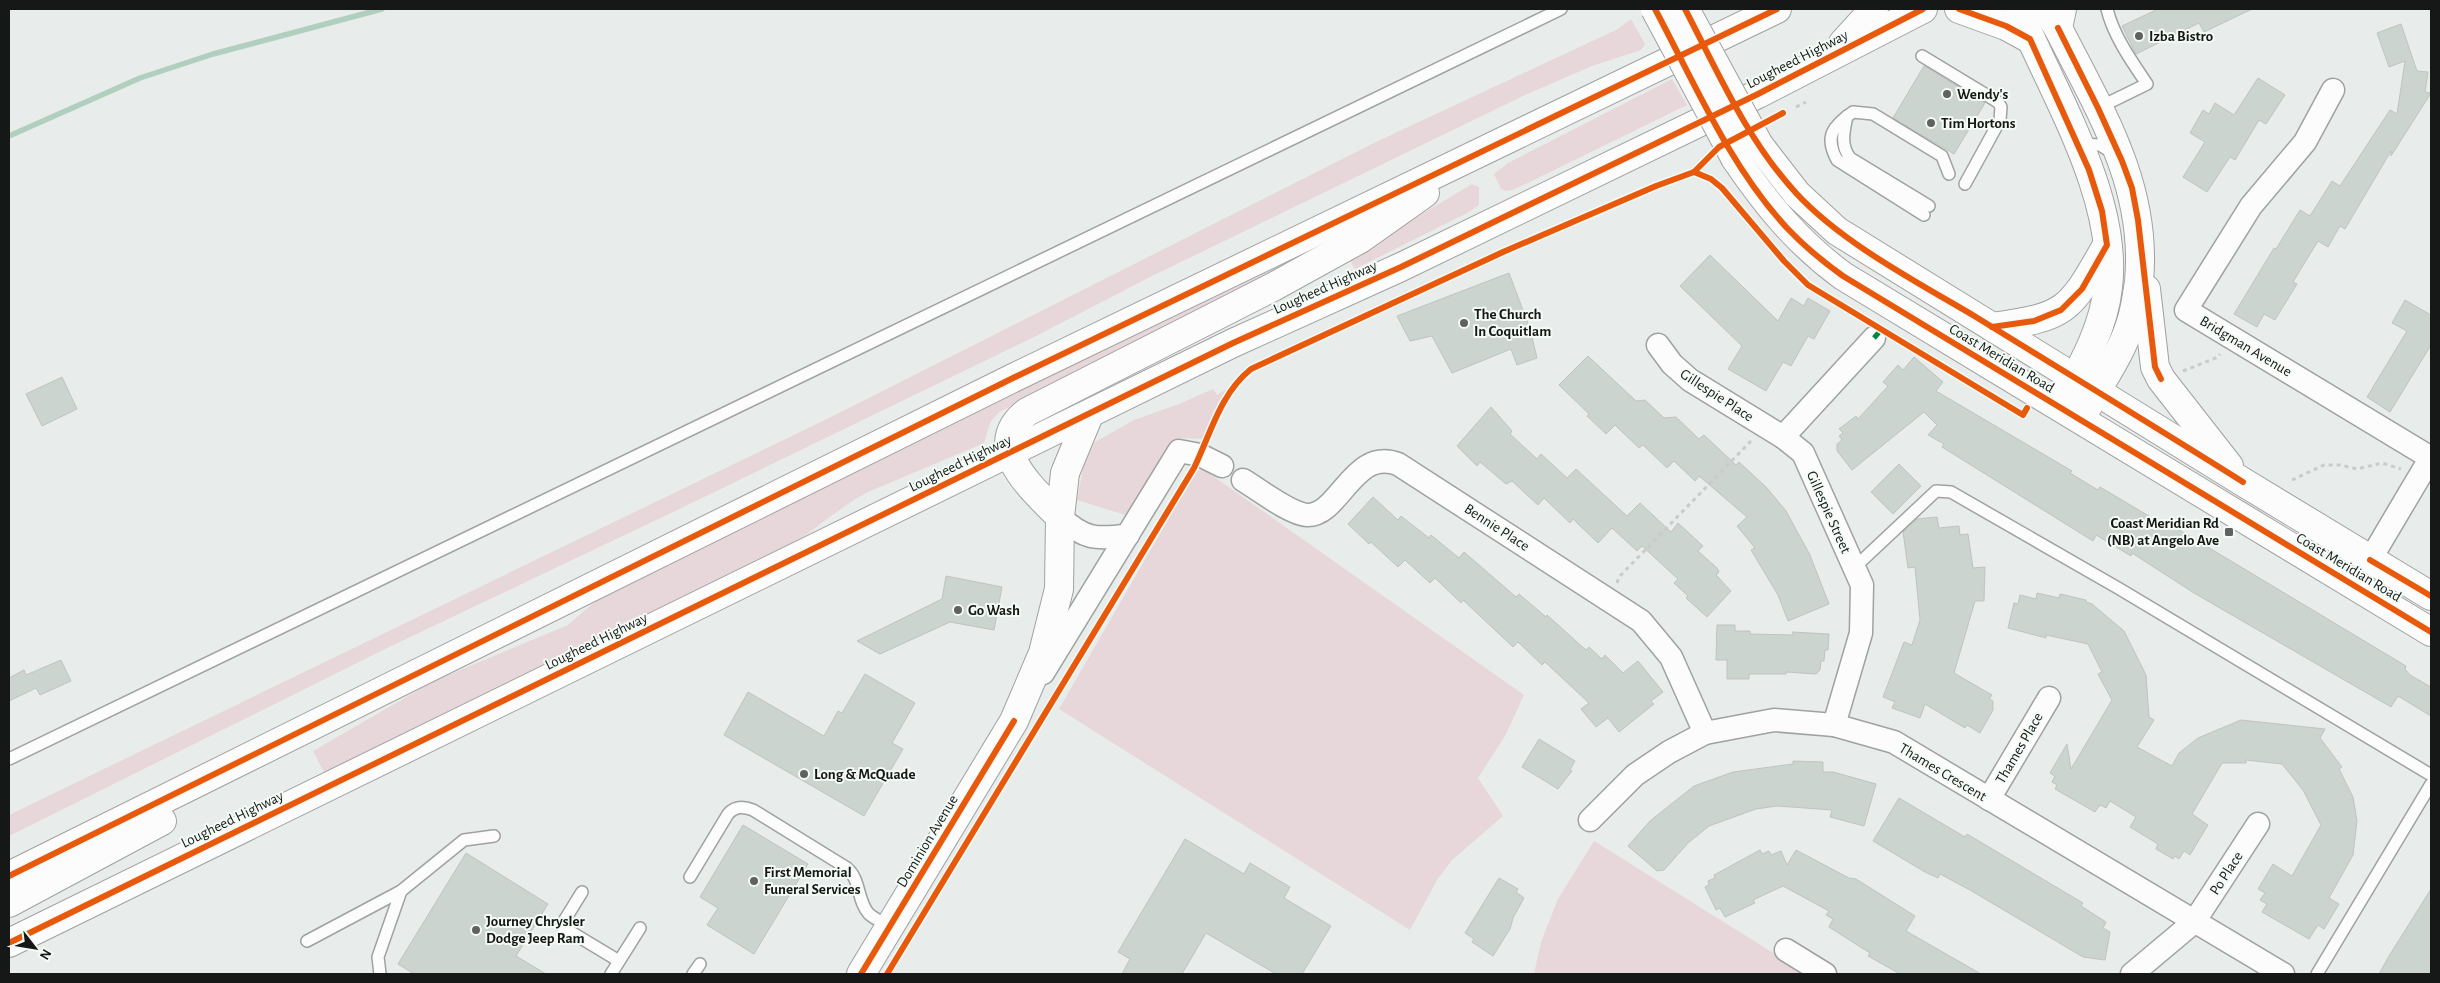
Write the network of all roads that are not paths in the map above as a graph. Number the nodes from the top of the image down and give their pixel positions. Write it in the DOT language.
graph roads {
  1 [pos="1561,9"];
  2 [pos="1655,9"];
  3 [pos="1685,9"];
  4 [pos="1777,9"];
  5 [pos="1874,9"];
  6 [pos="1923,9"];
  7 [pos="1959,9"];
  8 [pos="2018,9"];
  9 [pos="2107,9"];
  10 [pos="2055,15"];
  11 [pos="2030,39"];
  12 [pos="1922,56"];
  13 [pos="1828,58"];
  14 [pos="2333,90"];
  15 [pos="2098,108"];
  16 [pos="1498,143"];
  17 [pos="2078,144"];
  18 [pos="2122,161"];
  19 [pos="1949,174"];
  20 [pos="1965,184"];
  21 [pos="1927,210"];
  22 [pos="2107,245"];
  23 [pos="2141,253"];
  24 [pos="1992,327"];
  25 [pos="1874,338"];
  26 [pos="1658,345"];
  27 [pos="2086,384"];
  28 [pos="2069,414"];
  29 [pos="1089,415"];
  30 [pos="1774,432"];
  31 [pos="1009,453"];
  32 [pos="2431,458"];
  33 [pos="1222,466"];
  34 [pos="1243,480"];
  35 [pos="2243,482"];
  36 [pos="1060,518"];
  37 [pos="1128,535"];
  38 [pos="2370,560"];
  39 [pos="1854,568"];
  40 [pos="2431,596"];
  41 [pos="2431,632"];
  42 [pos="2049,698"];
  43 [pos="1014,721"];
  44 [pos="1834,725"];
  45 [pos="1704,733"];
  46 [pos="273,746"];
  47 [pos="9,759"];
  48 [pos="2431,775"];
  49 [pos="2431,784"];
  50 [pos="1989,799"];
  51 [pos="1590,820"];
  52 [pos="2258,824"];
  53 [pos="494,836"];
  54 [pos="9,876"];
  55 [pos="690,877"];
  56 [pos="401,892"];
  57 [pos="582,892"];
  58 [pos="9,903"];
  59 [pos="2194,922"];
  60 [pos="890,927"];
  61 [pos="640,928"];
  62 [pos="307,941"];
  63 [pos="9,943"];
  64 [pos="1786,950"];
  65 [pos="619,961"];
  66 [pos="380,974"];
  67 [pos="611,974"];
  68 [pos="861,974"];
  69 [pos="1826,974"];
  70 [pos="2132,974"];
  71 [pos="2283,974"];
  72 [pos="2317,974"];
  1 -- 47 [label="lane"];
  2 -- 28 [label="main road, Coast Meridian Road, bridge"];
  3 -- 24 [label="main road, Coast Meridian Road, bridge"];
  4 -- 16 [label="main road"];
  5 -- 13 [label="main road"];
  6 -- 13 [label="main road, Lougheed Highway"];
  7 -- 11 [label="main road"];
  8 -- 11 [label="main road"];
  9 -- 15 [label="lane"];
  10 -- 15 [label="main road"];
  11 -- 17 [label="main road"];
  12 -- 20 [label="lane"];
  13 -- 29 [label="main road, Lougheed Highway"];
  14 -- 32 [label="street, Bridgman Avenue"];
  15 -- 18 [label="main road"];
  16 -- 31 [label="main road"];
  16 -- 46 [label="main road"];
  17 -- 18 [label="lane"];
  17 -- 22 [label="main road"];
  18 -- 23 [label="main road"];
  19 -- 21 [label="lane"];
  22 -- 24 [label="main road"];
  22 -- 27 [label="main road"];
  23 -- 27 [label="main road"];
  23 -- 35 [label="main road"];
  24 -- 27 [label="main road, Coast Meridian Road"];
  25 -- 30 [label="street"];
  26 -- 30 [label="street, Gillespie Place"];
  27 -- 28 [label="main road"];
  27 -- 35 [label="main road, Coast Meridian Road"];
  28 -- 41 [label="main road, Coast Meridian Road"];
  29 -- 31 [label="main road, Lougheed Highway"];
  29 -- 36 [label="main road, Dominion Avenue"];
  30 -- 39 [label="street, Gillespie Street"];
  31 -- 36 [label="main road"];
  31 -- 63 [label="main road, Lougheed Highway"];
  32 -- 38 [label="street"];
  33 -- 37 [label="street, Dominion Avenue"];
  34 -- 45 [label="street, Bennie Place"];
  35 -- 38 [label="main road, Coast Meridian Road"];
  36 -- 37 [label="street"];
  36 -- 43 [label="main road, Dominion Avenue"];
  37 -- 43 [label="street, Dominion Avenue"];
  38 -- 40 [label="main road, Coast Meridian Road"];
  39 -- 44 [label="street, Gillespie Street"];
  39 -- 48 [label="lane"];
  42 -- 50 [label="street, Thames Place"];
  43 -- 60 [label="main road, Dominion Avenue"];
  44 -- 45 [label="street, Thames Crescent"];
  44 -- 50 [label="street, Thames Crescent"];
  45 -- 51 [label="street, Thames Crescent"];
  46 -- 54 [label="main road"];
  46 -- 58 [label="main road"];
  49 -- 72 [label="lane"];
  50 -- 59 [label="street, Thames Crescent"];
  52 -- 59 [label="street, Po Place"];
  53 -- 56 [label="lane"];
  55 -- 60 [label="lane"];
  56 -- 62 [label="lane"];
  56 -- 66 [label="lane"];
  57 -- 65 [label="lane"];
  59 -- 70 [label="street, Po Place"];
  59 -- 71 [label="street, Thames Crescent"];
  60 -- 68 [label="main road, Dominion Avenue"];
  61 -- 65 [label="lane"];
  64 -- 69 [label="street"];
  65 -- 67 [label="lane"];
}
